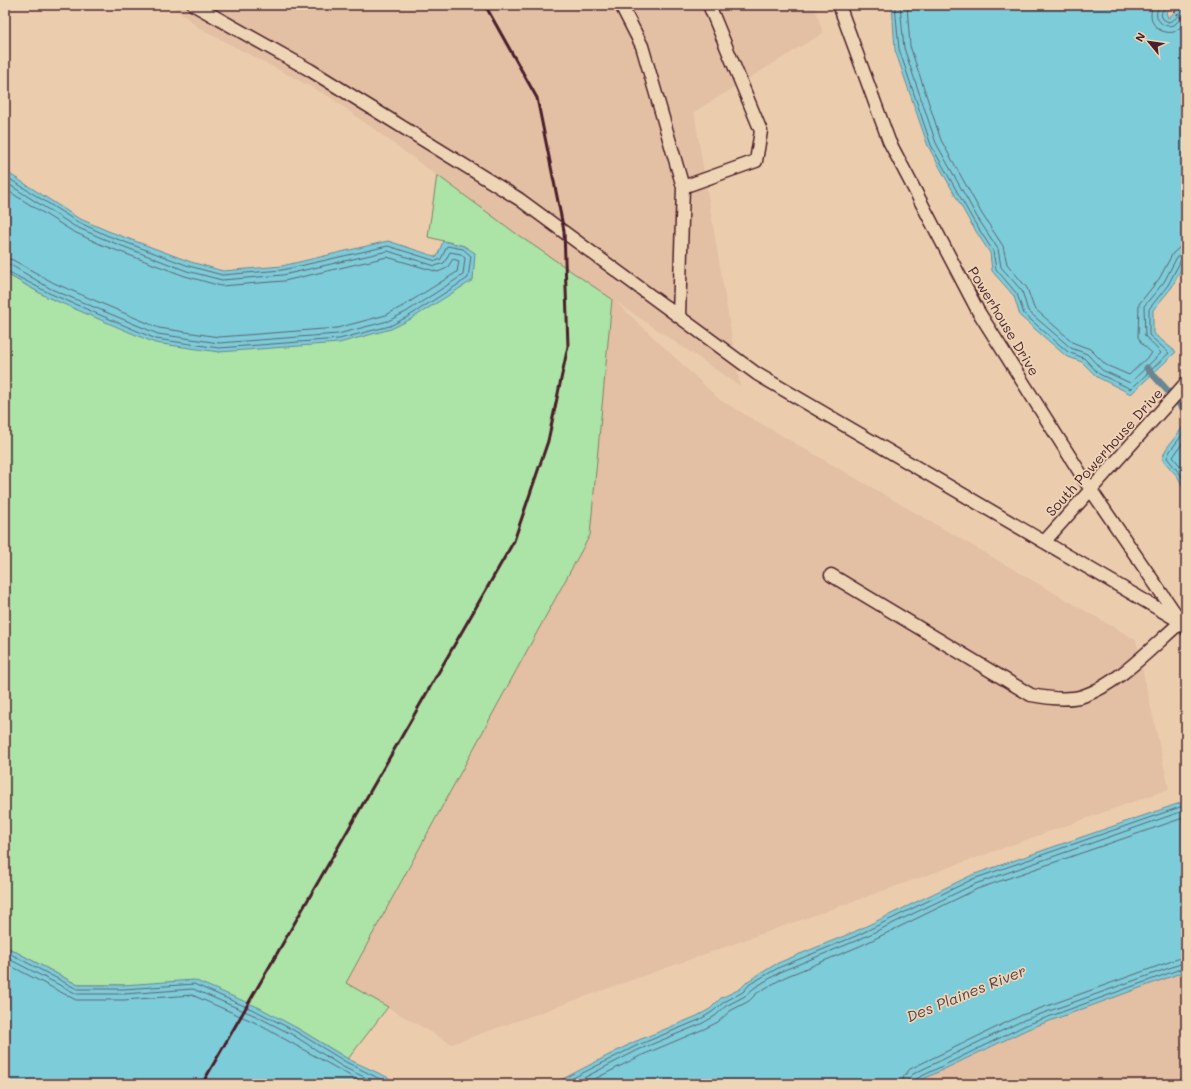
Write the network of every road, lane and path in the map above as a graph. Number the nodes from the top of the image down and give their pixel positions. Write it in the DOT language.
graph roads {
  1 [pos="194,5"];
  2 [pos="621,5"];
  3 [pos="709,5"];
  4 [pos="839,5"];
  5 [pos="1168,5"];
  6 [pos="1186,23"];
  7 [pos="683,187"];
  8 [pos="678,316"];
  9 [pos="1186,382"];
  10 [pos="1091,490"];
  11 [pos="1044,542"];
  12 [pos="831,575"];
  13 [pos="1183,626"];
  1 -- 8 [label="lane"];
  2 -- 7 [label="lane"];
  3 -- 7 [label="lane"];
  4 -- 10 [label="lane, Powerhouse Drive"];
  5 -- 6 [label="path"];
  7 -- 8 [label="lane"];
  8 -- 11 [label="lane"];
  9 -- 10 [label="lane, South Powerhouse Drive"];
  10 -- 11 [label="lane, South Powerhouse Drive"];
  10 -- 13 [label="lane, Powerhouse Drive"];
  11 -- 13 [label="lane"];
  12 -- 13 [label="lane"];
}
